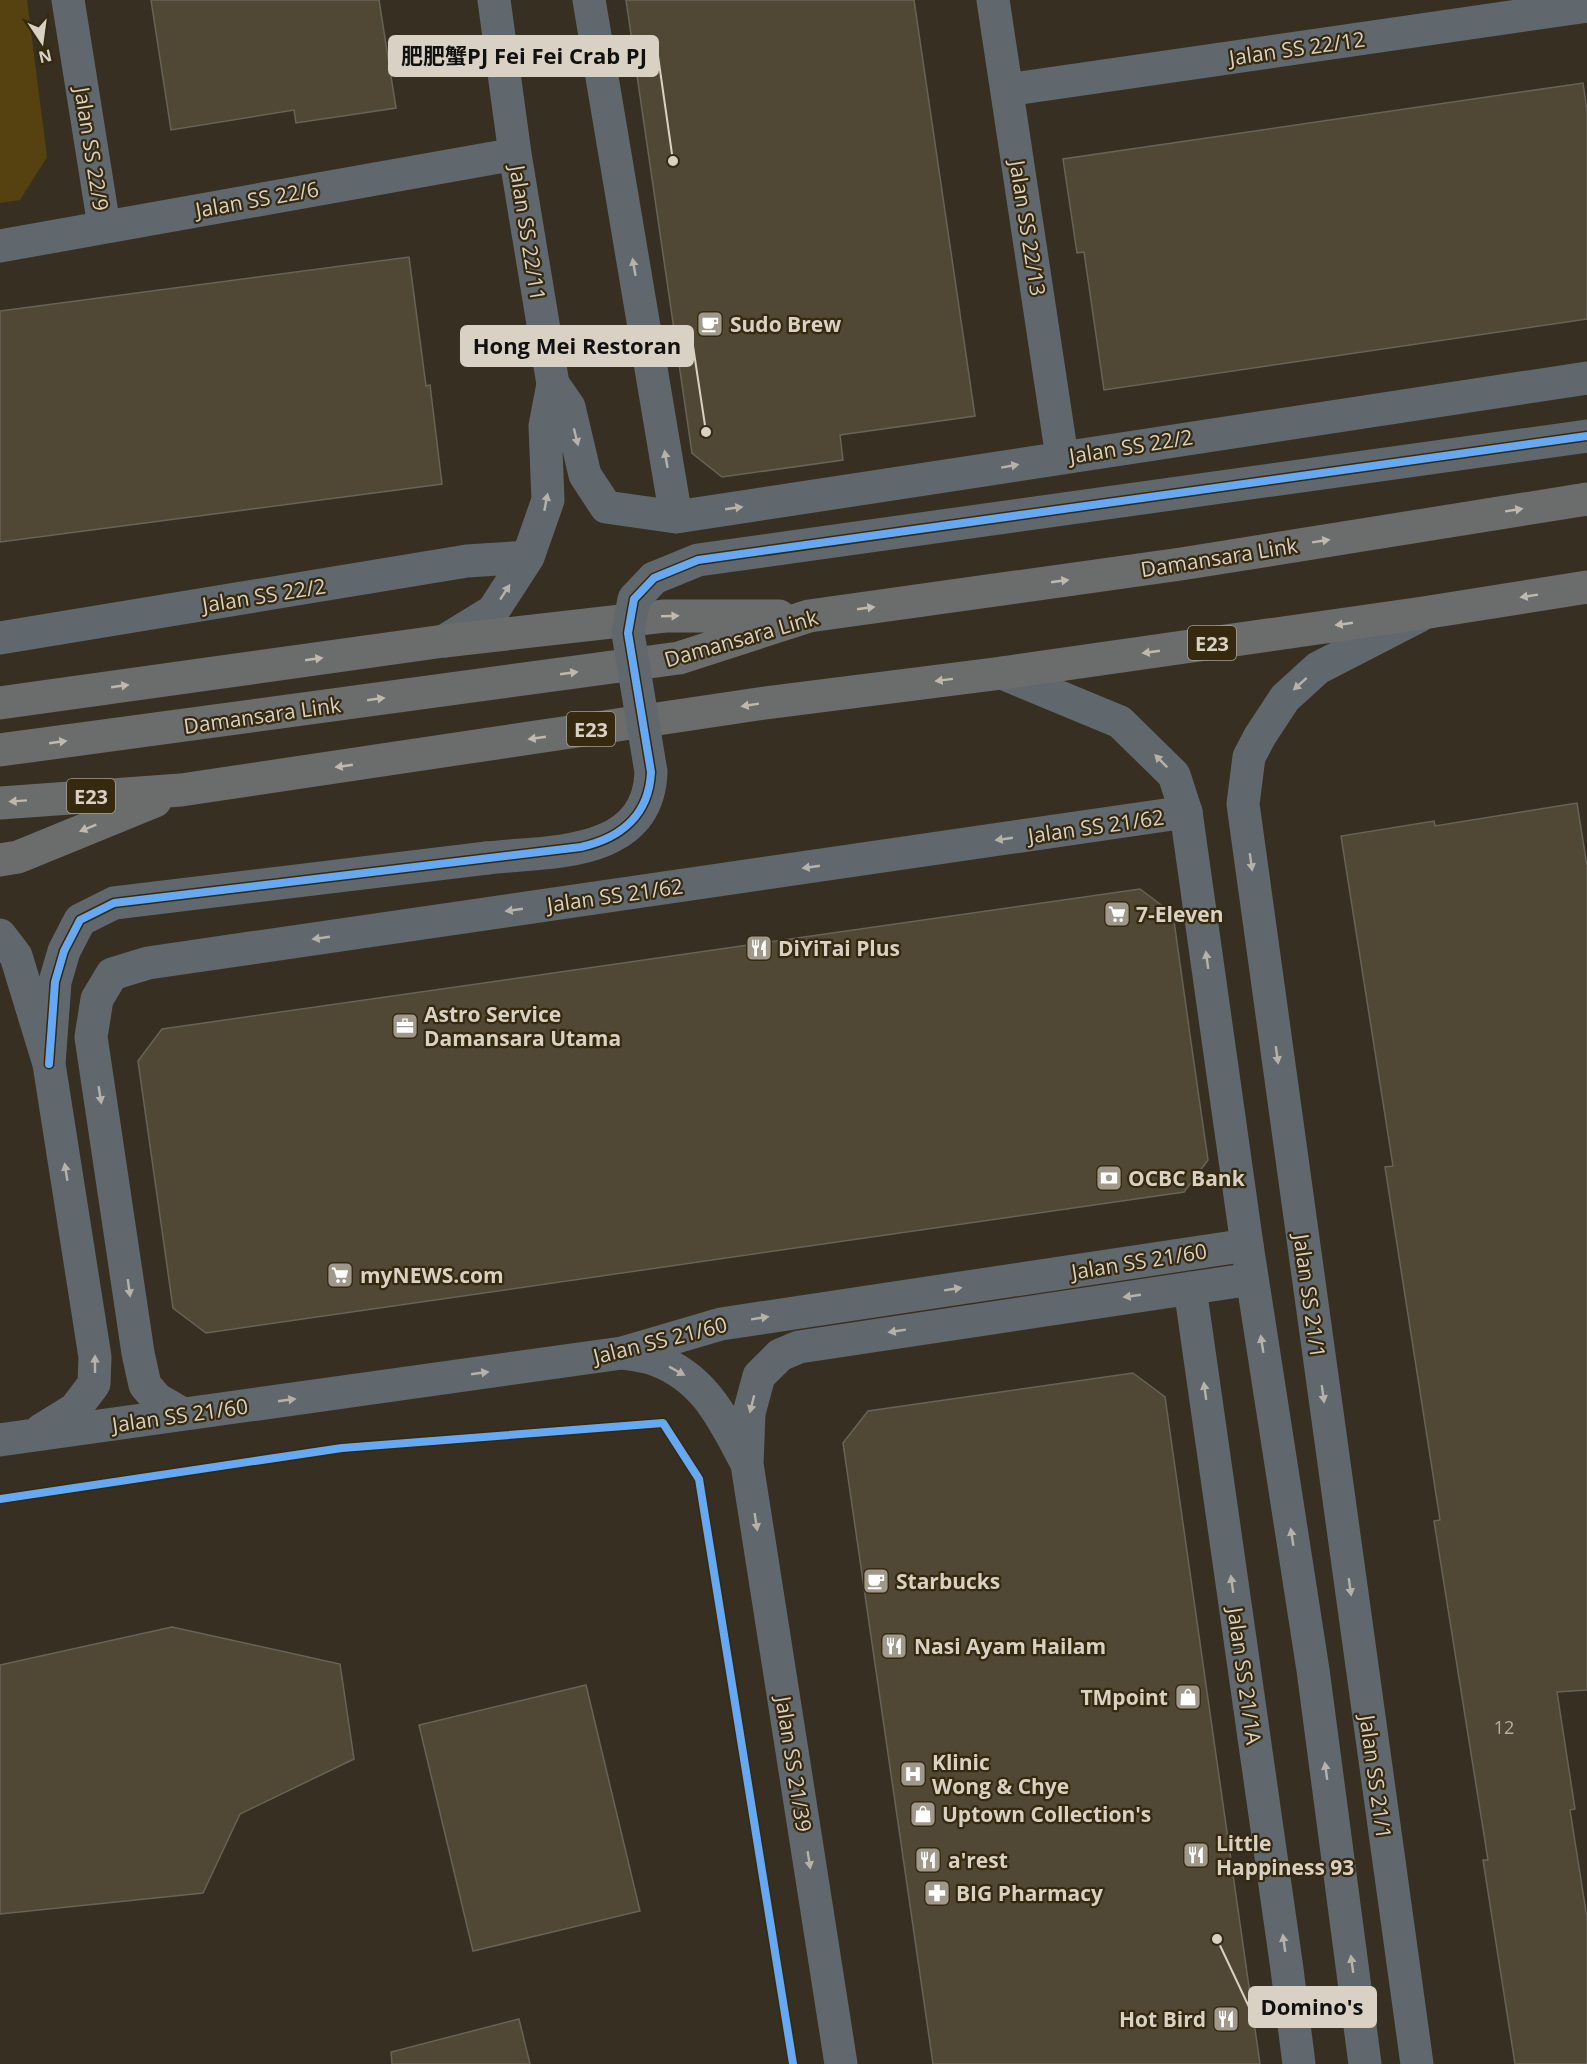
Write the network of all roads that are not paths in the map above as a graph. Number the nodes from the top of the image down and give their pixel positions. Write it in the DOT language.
graph roads {
  1 [pos="68,0"];
  2 [pos="494,0"];
  3 [pos="589,0"];
  4 [pos="993,0"];
  5 [pos="1587,6"];
  6 [pos="1007,90"];
  7 [pos="515,154"];
  8 [pos="104,226"];
  9 [pos="0,246"];
  10 [pos="1587,378"];
  11 [pos="553,384"];
  12 [pos="1587,436"];
  13 [pos="1062,457"];
  14 [pos="1587,499"];
  15 [pos="676,517"];
  16 [pos="528,557"];
  17 [pos="1587,587"];
  18 [pos="1423,613"];
  19 [pos="808,616"];
  20 [pos="0,638"];
  21 [pos="444,641"];
  22 [pos="1002,673"];
  23 [pos="0,703"];
  24 [pos="0,750"];
  25 [pos="181,790"];
  26 [pos="0,803"];
  27 [pos="1186,812"];
  28 [pos="0,860"];
  29 [pos="0,935"];
  30 [pos="12,985"];
  31 [pos="49,1064"];
  32 [pos="1247,1245"];
  33 [pos="1252,1279"];
  34 [pos="1190,1288"];
  35 [pos="799,1347"];
  36 [pos="622,1353"];
  37 [pos="183,1414"];
  38 [pos="33,1435"];
  39 [pos="0,1440"];
  40 [pos="747,1464"];
  41 [pos="841,2064"];
  42 [pos="1299,2064"];
  43 [pos="1365,2064"];
  44 [pos="1417,2064"];
  1 -- 8 [label="street, Jalan SS 22/9"];
  2 -- 7 [label="street, Jalan SS 22/11"];
  15 -- 3 [label="street, one-way"];
  4 -- 6 [label="street, Jalan SS 22/13"];
  5 -- 6 [label="street, Jalan SS 22/12"];
  6 -- 13 [label="street, Jalan SS 22/13"];
  7 -- 8 [label="street, Jalan SS 22/6"];
  7 -- 11 [label="street, Jalan SS 22/11"];
  8 -- 9 [label="street, Jalan SS 22/6"];
  10 -- 13 [label="street, Jalan SS 22/2"];
  11 -- 15 [label="street, Jalan SS 22/2, one-way"];
  16 -- 11 [label="street, Jalan SS 22/11, one-way"];
  12 -- 31 [label="street, bridge"];
  15 -- 13 [label="street, Jalan SS 22/2, one-way"];
  19 -- 14 [label="highway, Damansara Link, one-way"];
  16 -- 20 [label="street, Jalan SS 22/2"];
  21 -- 16 [label="street, Jalan SS 22/11, one-way"];
  17 -- 18 [label="highway, E23, one-way"];
  18 -- 22 [label="highway, E23, one-way"];
  18 -- 44 [label="street, Jalan SS 21/1, one-way"];
  21 -- 19 [label="highway, one-way"];
  24 -- 19 [label="highway, Damansara Link, one-way"];
  23 -- 21 [label="highway, one-way"];
  22 -- 25 [label="highway, E23, one-way"];
  27 -- 22 [label="street, one-way"];
  25 -- 26 [label="highway, E23, one-way"];
  25 -- 28 [label="highway, one-way"];
  32 -- 27 [label="street, one-way"];
  27 -- 37 [label="street, Jalan SS 21/62, one-way"];
  29 -- 30 [label="street"];
  30 -- 31 [label="street"];
  38 -- 31 [label="street, one-way"];
  32 -- 33 [label="street"];
  36 -- 32 [label="street, Jalan SS 21/60, one-way"];
  33 -- 34 [label="street, Jalan SS 21/60"];
  43 -- 33 [label="street, one-way"];
  34 -- 35 [label="street, Jalan SS 21/60, one-way"];
  42 -- 34 [label="street, Jalan SS 21/1A, one-way"];
  35 -- 40 [label="street, Jalan SS 21/39, one-way"];
  37 -- 36 [label="street, Jalan SS 21/60, one-way"];
  36 -- 40 [label="street, Jalan SS 21/39, one-way"];
  37 -- 38 [label="street, Jalan SS 21/60"];
  38 -- 39 [label="street, Jalan SS 21/60"];
  40 -- 41 [label="street, Jalan SS 21/39, one-way"];
}
